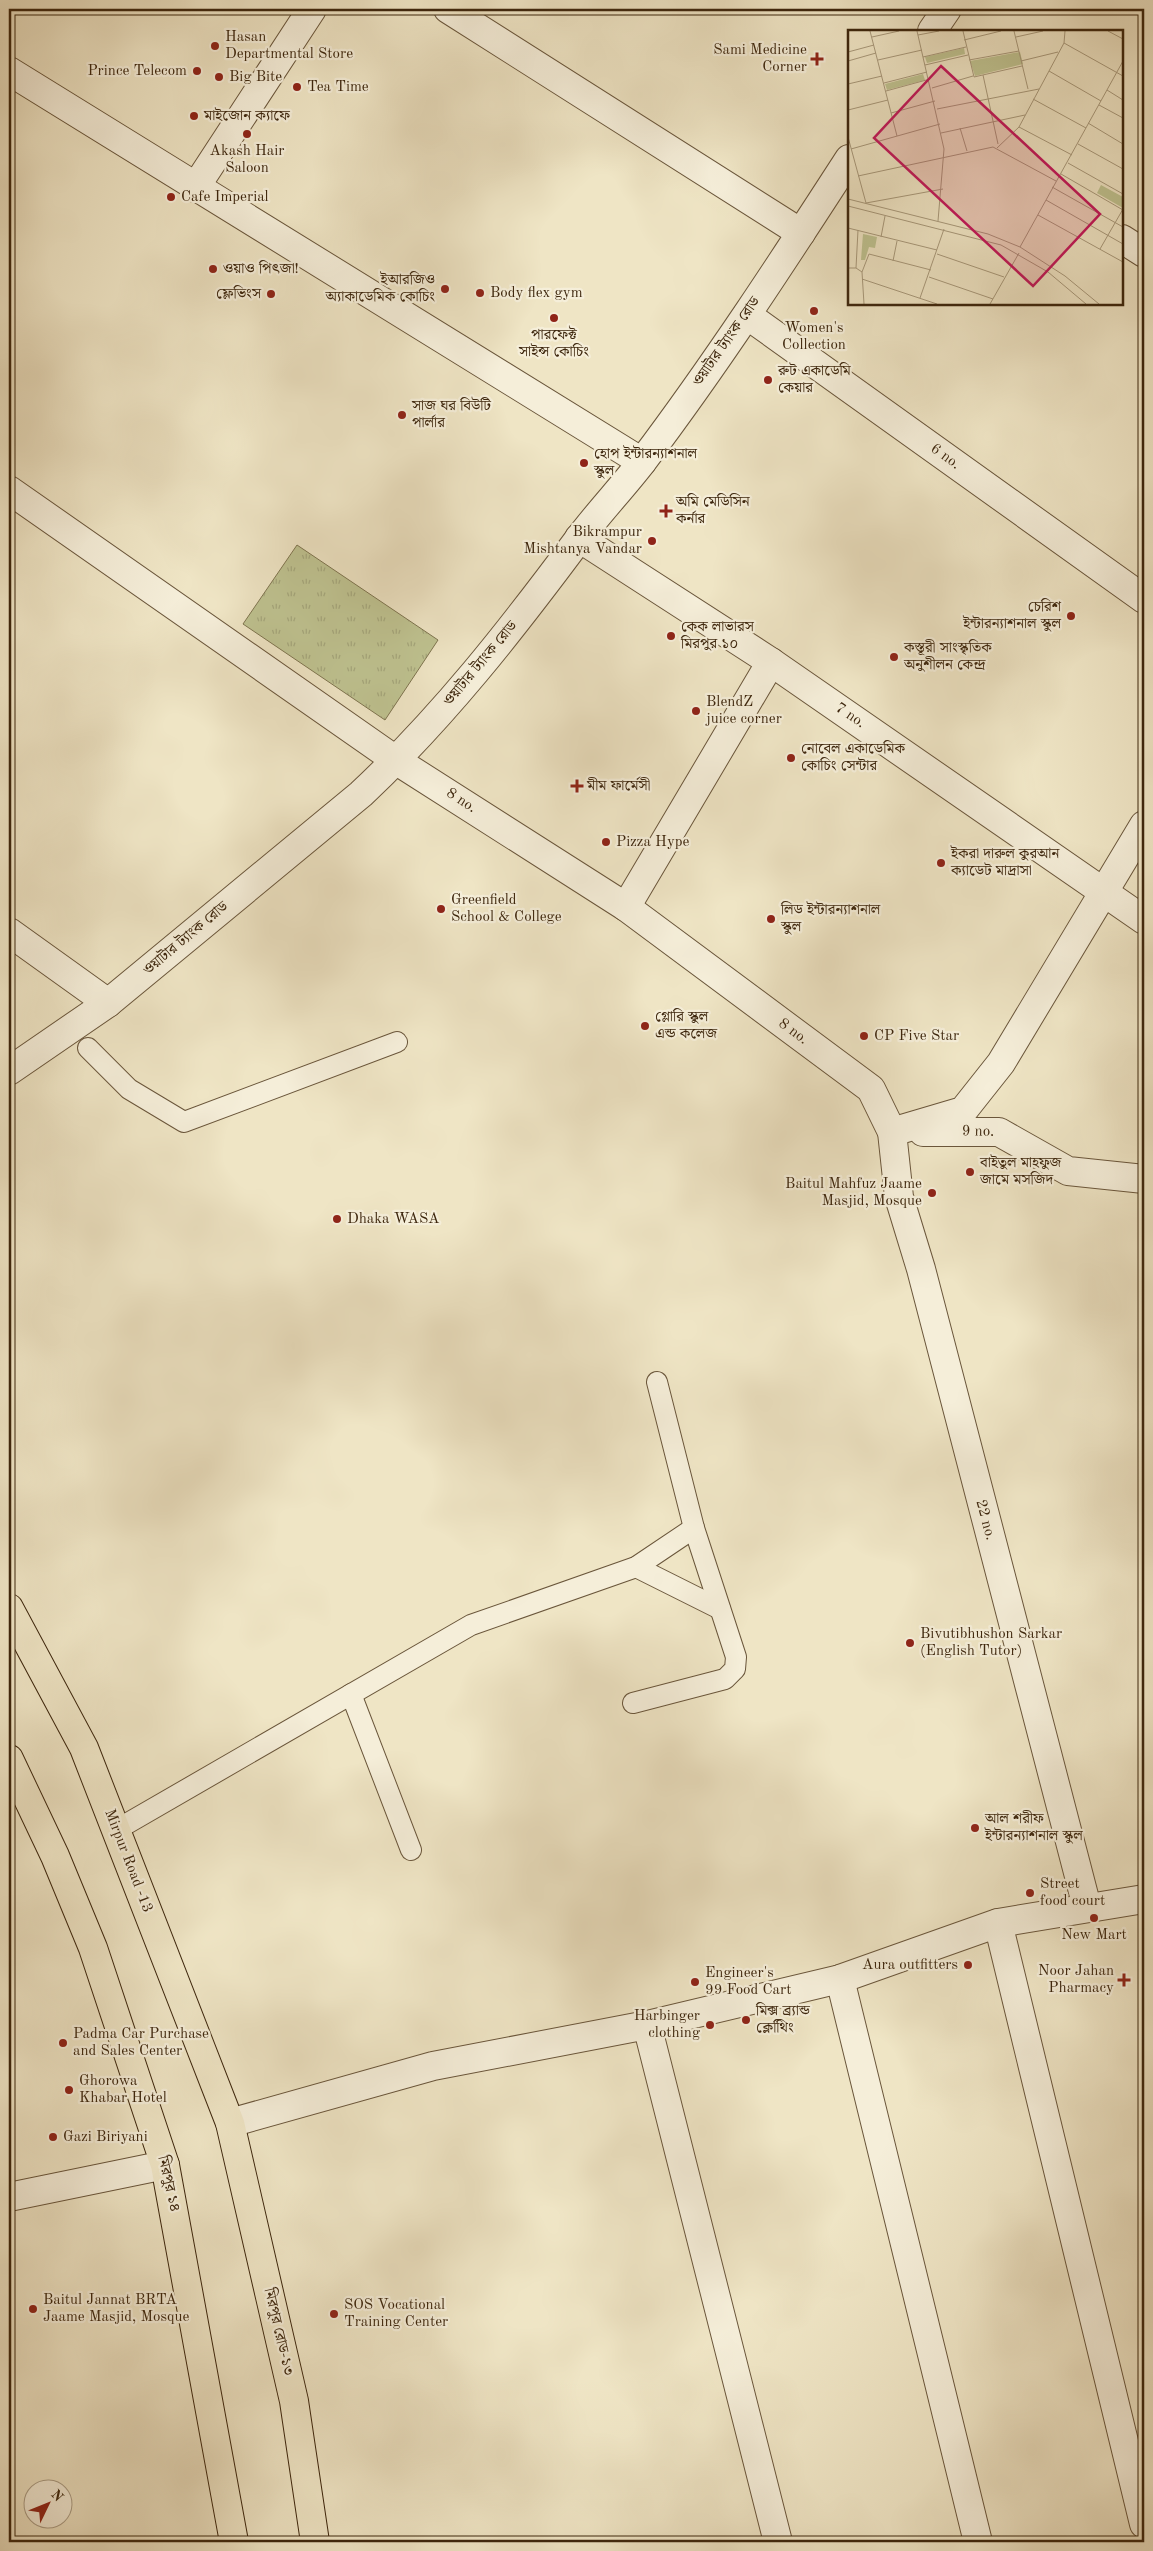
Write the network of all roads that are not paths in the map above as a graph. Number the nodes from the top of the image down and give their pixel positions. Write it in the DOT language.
graph roads {
  1 [pos="312,9"];
  2 [pos="448,9"];
  3 [pos="9,72"];
  4 [pos="848,161"];
  5 [pos="195,188"];
  6 [pos="801,234"];
  7 [pos="1123,241"];
  8 [pos="1144,253"];
  9 [pos="747,314"];
  10 [pos="642,462"];
  11 [pos="9,490"];
  12 [pos="579,538"];
  13 [pos="1144,599"];
  14 [pos="772,662"];
  15 [pos="396,760"];
  16 [pos="1144,825"];
  17 [pos="1103,890"];
  18 [pos="626,907"];
  19 [pos="1144,920"];
  20 [pos="9,932"];
  21 [pos="108,1003"];
  22 [pos="397,1042"];
  23 [pos="88,1048"];
  24 [pos="9,1071"];
  25 [pos="892,1132"];
  26 [pos="1144,1179"];
  27 [pos="657,1382"];
  28 [pos="694,1528"];
  29 [pos="636,1566"];
  30 [pos="9,1608"];
  31 [pos="720,1608"];
  32 [pos="351,1694"];
  33 [pos="634,1703"];
  34 [pos="9,1759"];
  35 [pos="116,1830"];
  36 [pos="411,1850"];
  37 [pos="1144,1899"];
  38 [pos="1087,1907"];
  39 [pos="998,1923"];
  40 [pos="840,1979"];
  41 [pos="647,2025"];
  42 [pos="230,2123"];
  43 [pos="165,2165"];
  44 [pos="9,2197"];
  45 [pos="1144,2524"];
  46 [pos="234,2542"];
  47 [pos="315,2542"];
  48 [pos="778,2542"];
  49 [pos="978,2542"];
  1 -- 5 [label="street"];
  2 -- 6 [label="street"];
  3 -- 5 [label="street"];
  4 -- 6 [label="street, ওয়াটার ট্যাংক রোড"];
  5 -- 10 [label="street"];
  6 -- 9 [label="street, ওয়াটার ট্যাংক রোড"];
  7 -- 8 [label="street"];
  9 -- 10 [label="street, ওয়াটার ট্যাংক রোড"];
  9 -- 13 [label="street, 6 no."];
  10 -- 12 [label="street, ওয়াটার ট্যাংক রোড"];
  11 -- 15 [label="street, 8 no."];
  12 -- 14 [label="street, 7 no."];
  12 -- 15 [label="street, ওয়াটার ট্যাংক রোড"];
  14 -- 17 [label="street, 7 no."];
  14 -- 18 [label="street"];
  15 -- 18 [label="street, 8 no."];
  15 -- 21 [label="street, ওয়াটার ট্যাংক রোড"];
  16 -- 17 [label="street"];
  17 -- 19 [label="street"];
  17 -- 25 [label="street"];
  18 -- 25 [label="street, 8 no."];
  20 -- 21 [label="street"];
  21 -- 24 [label="street, ওয়াটার ট্যাংক রোড"];
  22 -- 23 [label="lane"];
  25 -- 26 [label="street, 9 no."];
  25 -- 38 [label="street, 22 no."];
  27 -- 28 [label="lane"];
  28 -- 29 [label="lane"];
  28 -- 31 [label="lane"];
  29 -- 31 [label="lane"];
  29 -- 32 [label="lane"];
  30 -- 35 [label="main road, Mirpur Road -13"];
  31 -- 33 [label="lane"];
  32 -- 35 [label="lane"];
  32 -- 36 [label="lane"];
  34 -- 43 [label="main road, মিরপুর ১৪"];
  35 -- 42 [label="main road, Mirpur Road -13"];
  37 -- 38 [label="street"];
  38 -- 39 [label="street"];
  39 -- 40 [label="street"];
  39 -- 45 [label="street"];
  40 -- 41 [label="street"];
  40 -- 49 [label="street"];
  41 -- 42 [label="street"];
  41 -- 48 [label="street"];
  42 -- 47 [label="main road, মিরপুর রোড-১৩"];
  43 -- 44 [label="street"];
  43 -- 46 [label="main road, মিরপুর ১৪"];
}
